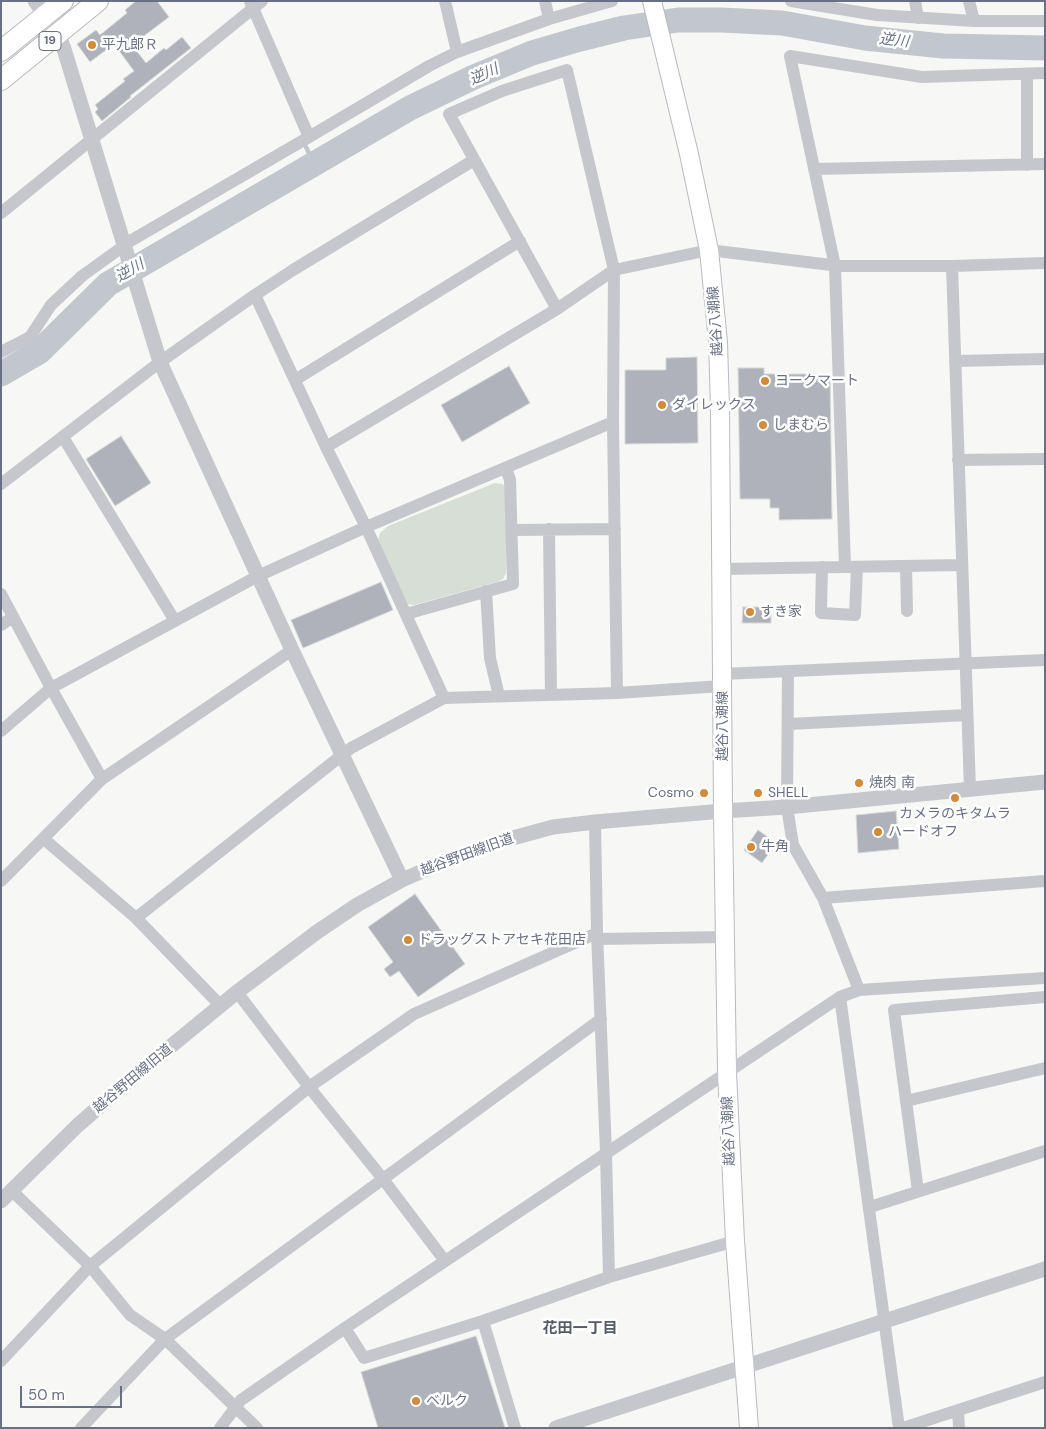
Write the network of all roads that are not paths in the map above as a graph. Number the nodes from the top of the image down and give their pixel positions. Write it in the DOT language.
graph roads {
  1 [pos="63,1"];
  2 [pos="98,1"];
  3 [pos="445,1"];
  4 [pos="545,1"];
  5 [pos="612,1"];
  6 [pos="791,1"];
  7 [pos="915,1"];
  8 [pos="969,1"];
  9 [pos="653,2"];
  10 [pos="255,3"];
  11 [pos="864,7"];
  12 [pos="40,8"];
  13 [pos="918,18"];
  14 [pos="549,19"];
  15 [pos="974,21"];
  16 [pos="1045,21"];
  17 [pos="58,34"];
  18 [pos="1,51"];
  19 [pos="457,52"];
  20 [pos="1045,73"];
  21 [pos="1027,74"];
  22 [pos="1,80"];
  23 [pos="309,137"];
  24 [pos="92,139"];
  25 [pos="474,160"];
  26 [pos="1045,164"];
  27 [pos="1027,165"];
  28 [pos="814,169"];
  29 [pos="1,213"];
  30 [pos="520,241"];
  31 [pos="709,250"];
  32 [pos="125,251"];
  33 [pos="1045,262"];
  34 [pos="835,266"];
  35 [pos="952,266"];
  36 [pos="614,270"];
  37 [pos="255,294"];
  38 [pos="557,310"];
  39 [pos="1,352"];
  40 [pos="1045,359"];
  41 [pos="955,361"];
  42 [pos="160,362"];
  43 [pos="295,380"];
  44 [pos="613,422"];
  45 [pos="63,437"];
  46 [pos="326,447"];
  47 [pos="1045,459"];
  48 [pos="958,460"];
  49 [pos="506,468"];
  50 [pos="1,484"];
  51 [pos="366,527"];
  52 [pos="549,529"];
  53 [pos="615,529"];
  54 [pos="512,530"];
  55 [pos="962,565"];
  56 [pos="906,566"];
  57 [pos="822,567"];
  58 [pos="851,567"];
  59 [pos="722,569"];
  60 [pos="258,576"];
  61 [pos="486,591"];
  62 [pos="1,594"];
  63 [pos="907,611"];
  64 [pos="406,614"];
  65 [pos="14,617"];
  66 [pos="175,621"];
  67 [pos="1,625"];
  68 [pos="292,650"];
  69 [pos="1045,660"];
  70 [pos="965,664"];
  71 [pos="788,671"];
  72 [pos="722,680"];
  73 [pos="51,688"];
  74 [pos="617,693"];
  75 [pos="551,695"];
  76 [pos="499,696"];
  77 [pos="444,698"];
  78 [pos="967,715"];
  79 [pos="789,724"];
  80 [pos="1,731"];
  81 [pos="341,756"];
  82 [pos="102,779"];
  83 [pos="1045,782"];
  84 [pos="970,789"];
  85 [pos="787,807"];
  86 [pos="723,811"];
  87 [pos="596,822"];
  88 [pos="44,839"];
  89 [pos="402,880"];
  90 [pos="1,881"];
  91 [pos="1045,881"];
  92 [pos="823,898"];
  93 [pos="136,918"];
  94 [pos="597,936"];
  95 [pos="725,937"];
  96 [pos="1045,978"];
  97 [pos="859,990"];
  98 [pos="237,992"];
  99 [pos="840,997"];
  100 [pos="1045,997"];
  101 [pos="220,1006"];
  102 [pos="601,1019"];
  103 [pos="1045,1068"];
  104 [pos="727,1072"];
  105 [pos="309,1087"];
  106 [pos="906,1102"];
  107 [pos="1045,1151"];
  108 [pos="606,1153"];
  109 [pos="383,1179"];
  110 [pos="4,1190"];
  111 [pos="918,1191"];
  112 [pos="870,1206"];
  113 [pos="735,1241"];
  114 [pos="445,1261"];
  115 [pos="90,1266"];
  116 [pos="1045,1269"];
  117 [pos="609,1278"];
  118 [pos="483,1321"];
  119 [pos="885,1321"];
  120 [pos="345,1328"];
  121 [pos="166,1339"];
  122 [pos="1,1361"];
  123 [pos="744,1366"];
  124 [pos="1045,1382"];
  125 [pos="236,1408"];
  126 [pos="958,1410"];
  127 [pos="80,1428"];
  128 [pos="220,1428"];
  129 [pos="257,1428"];
  130 [pos="515,1428"];
  131 [pos="556,1428"];
  132 [pos="749,1428"];
  133 [pos="899,1428"];
  134 [pos="903,1428"];
  135 [pos="959,1428"];
  1 -- 12 [label="main road, 19"];
  2 -- 17 [label="main road, 19"];
  3 -- 19 [label="street"];
  4 -- 14 [label="street"];
  5 -- 14 [label="street"];
  6 -- 11 [label="street"];
  7 -- 13 [label="street"];
  8 -- 15 [label="street"];
  9 -- 31 [label="main road, 越谷八潮線"];
  10 -- 23 [label="street"];
  10 -- 24 [label="street"];
  11 -- 13 [label="street"];
  12 -- 17 [label="street"];
  12 -- 18 [label="main road, 19"];
  13 -- 15 [label="street"];
  14 -- 19 [label="street"];
  15 -- 16 [label="street"];
  17 -- 22 [label="main road, 19"];
  17 -- 24 [label="street"];
  19 -- 23 [label="street"];
  20 -- 21 [label="street"];
  21 -- 27 [label="street"];
  21 -- 28 [label="street"];
  23 -- 32 [label="street"];
  24 -- 29 [label="street"];
  24 -- 32 [label="street"];
  25 -- 30 [label="street"];
  25 -- 36 [label="street"];
  25 -- 37 [label="street"];
  26 -- 27 [label="street"];
  27 -- 28 [label="street"];
  28 -- 34 [label="street"];
  30 -- 38 [label="street"];
  30 -- 43 [label="street"];
  31 -- 34 [label="street"];
  31 -- 36 [label="street"];
  31 -- 59 [label="main road, 越谷八潮線"];
  32 -- 39 [label="street"];
  32 -- 42 [label="street"];
  33 -- 35 [label="street"];
  34 -- 35 [label="street"];
  34 -- 58 [label="street"];
  35 -- 41 [label="street"];
  36 -- 38 [label="street"];
  36 -- 44 [label="street"];
  37 -- 42 [label="street"];
  37 -- 43 [label="street"];
  38 -- 46 [label="street"];
  40 -- 41 [label="street"];
  41 -- 48 [label="street"];
  42 -- 45 [label="street"];
  42 -- 60 [label="street"];
  43 -- 46 [label="street"];
  44 -- 49 [label="street"];
  44 -- 53 [label="street"];
  45 -- 50 [label="street"];
  45 -- 66 [label="street"];
  46 -- 51 [label="street"];
  47 -- 48 [label="street"];
  48 -- 55 [label="street"];
  49 -- 51 [label="street"];
  49 -- 54 [label="street"];
  51 -- 60 [label="street"];
  51 -- 64 [label="street"];
  52 -- 53 [label="street"];
  52 -- 54 [label="street"];
  52 -- 75 [label="street"];
  53 -- 74 [label="street"];
  54 -- 61 [label="street"];
  55 -- 56 [label="street"];
  55 -- 70 [label="street"];
  56 -- 58 [label="street"];
  56 -- 63 [label="street"];
  57 -- 58 [label="street"];
  57 -- 58 [label="street"];
  57 -- 59 [label="street"];
  59 -- 72 [label="main road, 越谷八潮線"];
  60 -- 66 [label="street"];
  60 -- 68 [label="street"];
  61 -- 64 [label="street"];
  61 -- 76 [label="street"];
  62 -- 65 [label="street"];
  64 -- 77 [label="street"];
  65 -- 67 [label="street"];
  65 -- 73 [label="street"];
  66 -- 73 [label="street"];
  68 -- 81 [label="street"];
  68 -- 82 [label="street"];
  69 -- 70 [label="street"];
  70 -- 71 [label="street"];
  70 -- 78 [label="street"];
  71 -- 72 [label="street"];
  71 -- 79 [label="street"];
  72 -- 74 [label="street"];
  72 -- 86 [label="main road, 越谷八潮線"];
  73 -- 80 [label="street"];
  73 -- 82 [label="street"];
  74 -- 75 [label="street"];
  75 -- 76 [label="street"];
  76 -- 77 [label="street"];
  77 -- 81 [label="street"];
  78 -- 79 [label="street"];
  78 -- 84 [label="street"];
  79 -- 85 [label="street"];
  81 -- 89 [label="street"];
  81 -- 93 [label="street"];
  82 -- 88 [label="street"];
  83 -- 84 [label="street, 越谷野田線旧道"];
  84 -- 85 [label="street, 越谷野田線旧道"];
  85 -- 86 [label="street, 越谷野田線旧道"];
  85 -- 92 [label="street"];
  86 -- 87 [label="street, 越谷野田線旧道"];
  86 -- 95 [label="main road, 越谷八潮線"];
  87 -- 89 [label="street, 越谷野田線旧道"];
  87 -- 94 [label="street"];
  88 -- 90 [label="street"];
  88 -- 93 [label="street"];
  89 -- 98 [label="street, 越谷野田線旧道"];
  91 -- 92 [label="street"];
  92 -- 97 [label="street"];
  93 -- 101 [label="street"];
  94 -- 95 [label="street"];
  94 -- 102 [label="street"];
  94 -- 105 [label="street"];
  95 -- 104 [label="main road, 越谷八潮線"];
  96 -- 97 [label="street"];
  97 -- 99 [label="street"];
  98 -- 101 [label="street, 越谷野田線旧道"];
  98 -- 105 [label="street"];
  99 -- 104 [label="street"];
  99 -- 112 [label="street"];
  100 -- 106 [label="street"];
  101 -- 110 [label="street, 越谷野田線旧道"];
  102 -- 108 [label="street"];
  102 -- 109 [label="street"];
  103 -- 106 [label="street"];
  104 -- 108 [label="street"];
  104 -- 113 [label="main road, 越谷八潮線"];
  105 -- 109 [label="street"];
  105 -- 115 [label="street"];
  106 -- 111 [label="street"];
  107 -- 111 [label="street"];
  108 -- 114 [label="street"];
  108 -- 117 [label="street"];
  109 -- 114 [label="street"];
  109 -- 121 [label="street"];
  110 -- 115 [label="street"];
  111 -- 112 [label="street"];
  112 -- 119 [label="street"];
  113 -- 117 [label="street"];
  113 -- 123 [label="main road, 越谷八潮線"];
  114 -- 120 [label="street"];
  115 -- 121 [label="street"];
  115 -- 122 [label="street"];
  116 -- 119 [label="street"];
  117 -- 118 [label="street"];
  118 -- 120 [label="street"];
  118 -- 130 [label="street"];
  119 -- 123 [label="street"];
  119 -- 133 [label="street"];
  120 -- 125 [label="street"];
  121 -- 125 [label="street"];
  121 -- 127 [label="street"];
  123 -- 131 [label="street"];
  123 -- 132 [label="main road, 越谷八潮線"];
  124 -- 126 [label="street"];
  125 -- 128 [label="street"];
  125 -- 129 [label="street"];
  126 -- 134 [label="street"];
  126 -- 135 [label="street"];
}
